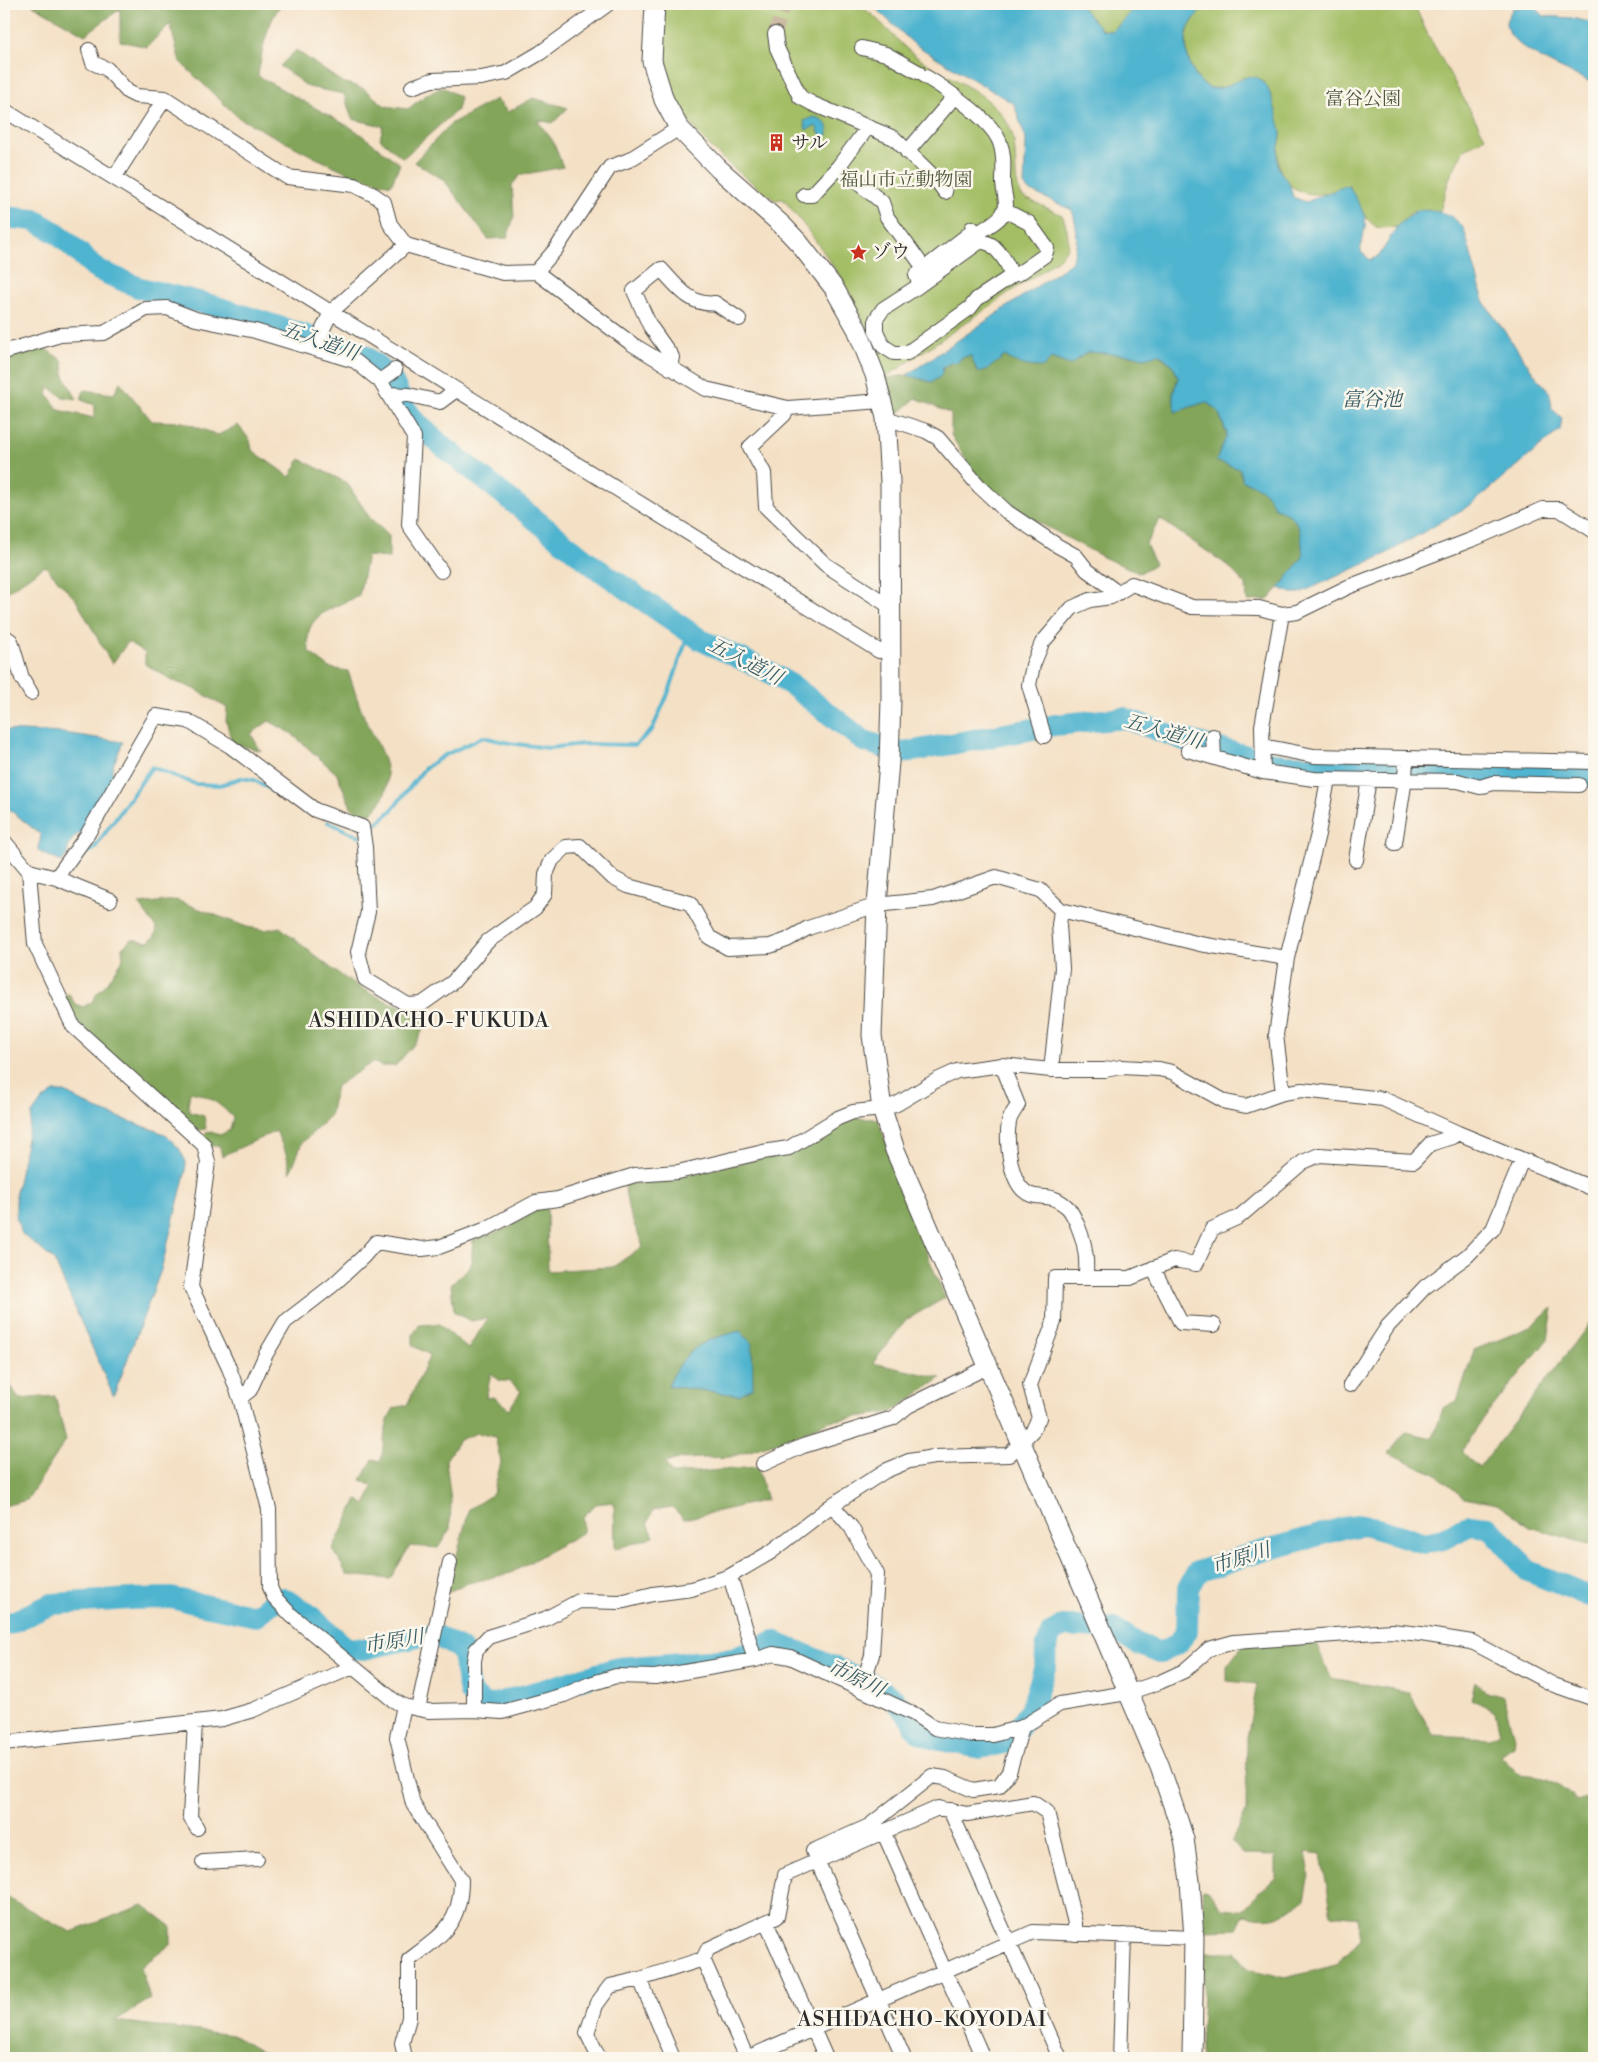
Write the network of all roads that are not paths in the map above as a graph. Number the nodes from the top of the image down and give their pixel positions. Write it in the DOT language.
graph roads {
  1 [pos="608,4"];
  2 [pos="655,4"];
  3 [pos="775,34"];
  4 [pos="862,48"];
  5 [pos="89,50"];
  6 [pos="412,86"];
  7 [pos="955,96"];
  8 [pos="165,98"];
  9 [pos="4,110"];
  10 [pos="868,127"];
  11 [pos="679,128"];
  12 [pos="907,152"];
  13 [pos="838,167"];
  14 [pos="114,178"];
  15 [pos="945,192"];
  16 [pos="804,195"];
  17 [pos="1004,210"];
  18 [pos="976,233"];
  19 [pos="406,245"];
  20 [pos="536,272"];
  21 [pos="1010,273"];
  22 [pos="331,312"];
  23 [pos="739,319"];
  24 [pos="318,349"];
  25 [pos="4,352"];
  26 [pos="670,368"];
  27 [pos="395,370"];
  28 [pos="380,381"];
  29 [pos="456,390"];
  30 [pos="388,394"];
  31 [pos="788,408"];
  32 [pos="884,409"];
  33 [pos="1594,531"];
  34 [pos="441,572"];
  35 [pos="1118,594"];
  36 [pos="891,607"];
  37 [pos="1282,614"];
  38 [pos="4,636"];
  39 [pos="891,651"];
  40 [pos="31,693"];
  41 [pos="1044,736"];
  42 [pos="1213,736"];
  43 [pos="1262,746"];
  44 [pos="1188,750"];
  45 [pos="1314,756"];
  46 [pos="1214,757"];
  47 [pos="1406,758"];
  48 [pos="1594,762"];
  49 [pos="1263,772"];
  50 [pos="1321,779"];
  51 [pos="1369,779"];
  52 [pos="1406,779"];
  53 [pos="1579,785"];
  54 [pos="4,841"];
  55 [pos="1395,843"];
  56 [pos="1356,860"];
  57 [pos="29,871"];
  58 [pos="56,878"];
  59 [pos="110,900"];
  60 [pos="877,905"];
  61 [pos="1061,910"];
  62 [pos="1287,958"];
  63 [pos="1002,1065"];
  64 [pos="1051,1070"];
  65 [pos="1283,1093"];
  66 [pos="882,1109"];
  67 [pos="1458,1133"];
  68 [pos="1522,1160"];
  69 [pos="1594,1190"];
  70 [pos="1153,1268"];
  71 [pos="1086,1278"];
  72 [pos="1214,1326"];
  73 [pos="987,1367"];
  74 [pos="1350,1385"];
  75 [pos="240,1398"];
  76 [pos="1020,1444"];
  77 [pos="763,1464"];
  78 [pos="832,1505"];
  79 [pos="450,1562"];
  80 [pos="730,1576"];
  81 [pos="755,1660"];
  82 [pos="353,1667"];
  83 [pos="861,1690"];
  84 [pos="1127,1693"];
  85 [pos="1594,1699"];
  86 [pos="411,1707"];
  87 [pos="474,1710"];
  88 [pos="195,1722"];
  89 [pos="1022,1727"];
  90 [pos="4,1743"];
  91 [pos="950,1810"];
  92 [pos="197,1828"];
  93 [pos="883,1831"];
  94 [pos="256,1859"];
  95 [pos="817,1860"];
  96 [pos="203,1862"];
  97 [pos="766,1922"];
  98 [pos="1075,1934"];
  99 [pos="1124,1935"];
  100 [pos="1194,1938"];
  101 [pos="1009,1943"];
  102 [pos="703,1959"];
  103 [pos="944,1971"];
  104 [pos="640,1979"];
  105 [pos="878,2000"];
  106 [pos="812,2029"];
  107 [pos="405,2058"];
  108 [pos="599,2058"];
  109 [pos="673,2058"];
  110 [pos="747,2058"];
  111 [pos="826,2058"];
  112 [pos="904,2058"];
  113 [pos="983,2058"];
  114 [pos="1060,2058"];
  115 [pos="1120,2058"];
  116 [pos="1192,2058"];
  1 -- 6 [label="street"];
  2 -- 11 [label="street"];
  3 -- 10 [label="street"];
  4 -- 7 [label="street"];
  5 -- 8 [label="street"];
  7 -- 12 [label="street"];
  7 -- 17 [label="street"];
  8 -- 14 [label="street"];
  8 -- 19 [label="street"];
  9 -- 14 [label="street"];
  10 -- 12 [label="street"];
  10 -- 13 [label="street"];
  11 -- 20 [label="street"];
  11 -- 32 [label="street"];
  12 -- 15 [label="street"];
  13 -- 16 [label="street"];
  13 -- 18 [label="street"];
  14 -- 22 [label="street"];
  17 -- 18 [label="street"];
  17 -- 21 [label="street"];
  18 -- 21 [label="street"];
  18 -- 21 [label="street"];
  19 -- 20 [label="street"];
  19 -- 22 [label="street"];
  20 -- 26 [label="street"];
  22 -- 24 [label="street"];
  22 -- 29 [label="street"];
  23 -- 26 [label="street"];
  24 -- 25 [label="street"];
  24 -- 28 [label="street"];
  26 -- 31 [label="street"];
  27 -- 28 [label="street"];
  28 -- 30 [label="street"];
  29 -- 30 [label="street"];
  29 -- 39 [label="street"];
  30 -- 34 [label="street"];
  31 -- 32 [label="street"];
  31 -- 36 [label="street"];
  32 -- 35 [label="street"];
  32 -- 36 [label="street"];
  33 -- 37 [label="street"];
  35 -- 37 [label="street"];
  35 -- 41 [label="street"];
  36 -- 39 [label="street"];
  37 -- 43 [label="street"];
  38 -- 40 [label="street"];
  39 -- 60 [label="street"];
  42 -- 46 [label="street"];
  43 -- 45 [label="street"];
  43 -- 49 [label="street"];
  44 -- 46 [label="street"];
  45 -- 47 [label="street"];
  45 -- 50 [label="street"];
  46 -- 49 [label="street"];
  47 -- 48 [label="street"];
  47 -- 52 [label="street"];
  49 -- 50 [label="street"];
  50 -- 51 [label="street"];
  50 -- 62 [label="street"];
  51 -- 52 [label="street"];
  51 -- 56 [label="street"];
  52 -- 53 [label="street"];
  52 -- 55 [label="street"];
  54 -- 57 [label="street"];
  57 -- 58 [label="street"];
  57 -- 75 [label="street"];
  58 -- 59 [label="street"];
  58 -- 60 [label="street"];
  60 -- 61 [label="street"];
  60 -- 66 [label="street"];
  61 -- 62 [label="street"];
  61 -- 64 [label="street"];
  62 -- 65 [label="street"];
  63 -- 64 [label="street"];
  63 -- 66 [label="street"];
  63 -- 71 [label="street"];
  64 -- 65 [label="street"];
  65 -- 67 [label="street"];
  66 -- 73 [label="street"];
  66 -- 75 [label="street"];
  67 -- 68 [label="street"];
  67 -- 70 [label="street"];
  68 -- 69 [label="street"];
  68 -- 74 [label="street"];
  70 -- 71 [label="street"];
  70 -- 72 [label="street"];
  71 -- 76 [label="street"];
  73 -- 76 [label="street"];
  73 -- 77 [label="street"];
  75 -- 82 [label="street"];
  76 -- 78 [label="street"];
  76 -- 84 [label="street"];
  78 -- 80 [label="street"];
  78 -- 83 [label="street"];
  79 -- 86 [label="street"];
  80 -- 81 [label="street"];
  80 -- 87 [label="street"];
  81 -- 83 [label="street"];
  81 -- 87 [label="street"];
  82 -- 86 [label="street"];
  82 -- 88 [label="street"];
  83 -- 89 [label="street"];
  84 -- 85 [label="street"];
  84 -- 89 [label="street"];
  84 -- 100 [label="street"];
  86 -- 87 [label="street"];
  86 -- 107 [label="street"];
  88 -- 90 [label="street"];
  88 -- 92 [label="street"];
  89 -- 95 [label="street"];
  91 -- 93 [label="street"];
  91 -- 98 [label="street"];
  91 -- 101 [label="street"];
  93 -- 95 [label="street"];
  93 -- 103 [label="street"];
  94 -- 96 [label="street"];
  95 -- 97 [label="street"];
  95 -- 105 [label="street"];
  97 -- 102 [label="street"];
  97 -- 106 [label="street"];
  98 -- 99 [label="street"];
  98 -- 101 [label="street"];
  99 -- 100 [label="street"];
  99 -- 115 [label="street"];
  100 -- 116 [label="street"];
  101 -- 103 [label="street"];
  101 -- 114 [label="street"];
  102 -- 104 [label="street"];
  102 -- 110 [label="street"];
  103 -- 105 [label="street"];
  103 -- 113 [label="street"];
  104 -- 108 [label="street"];
  104 -- 109 [label="street"];
  105 -- 106 [label="street"];
  105 -- 112 [label="street"];
  106 -- 110 [label="street"];
  106 -- 111 [label="street"];
}
